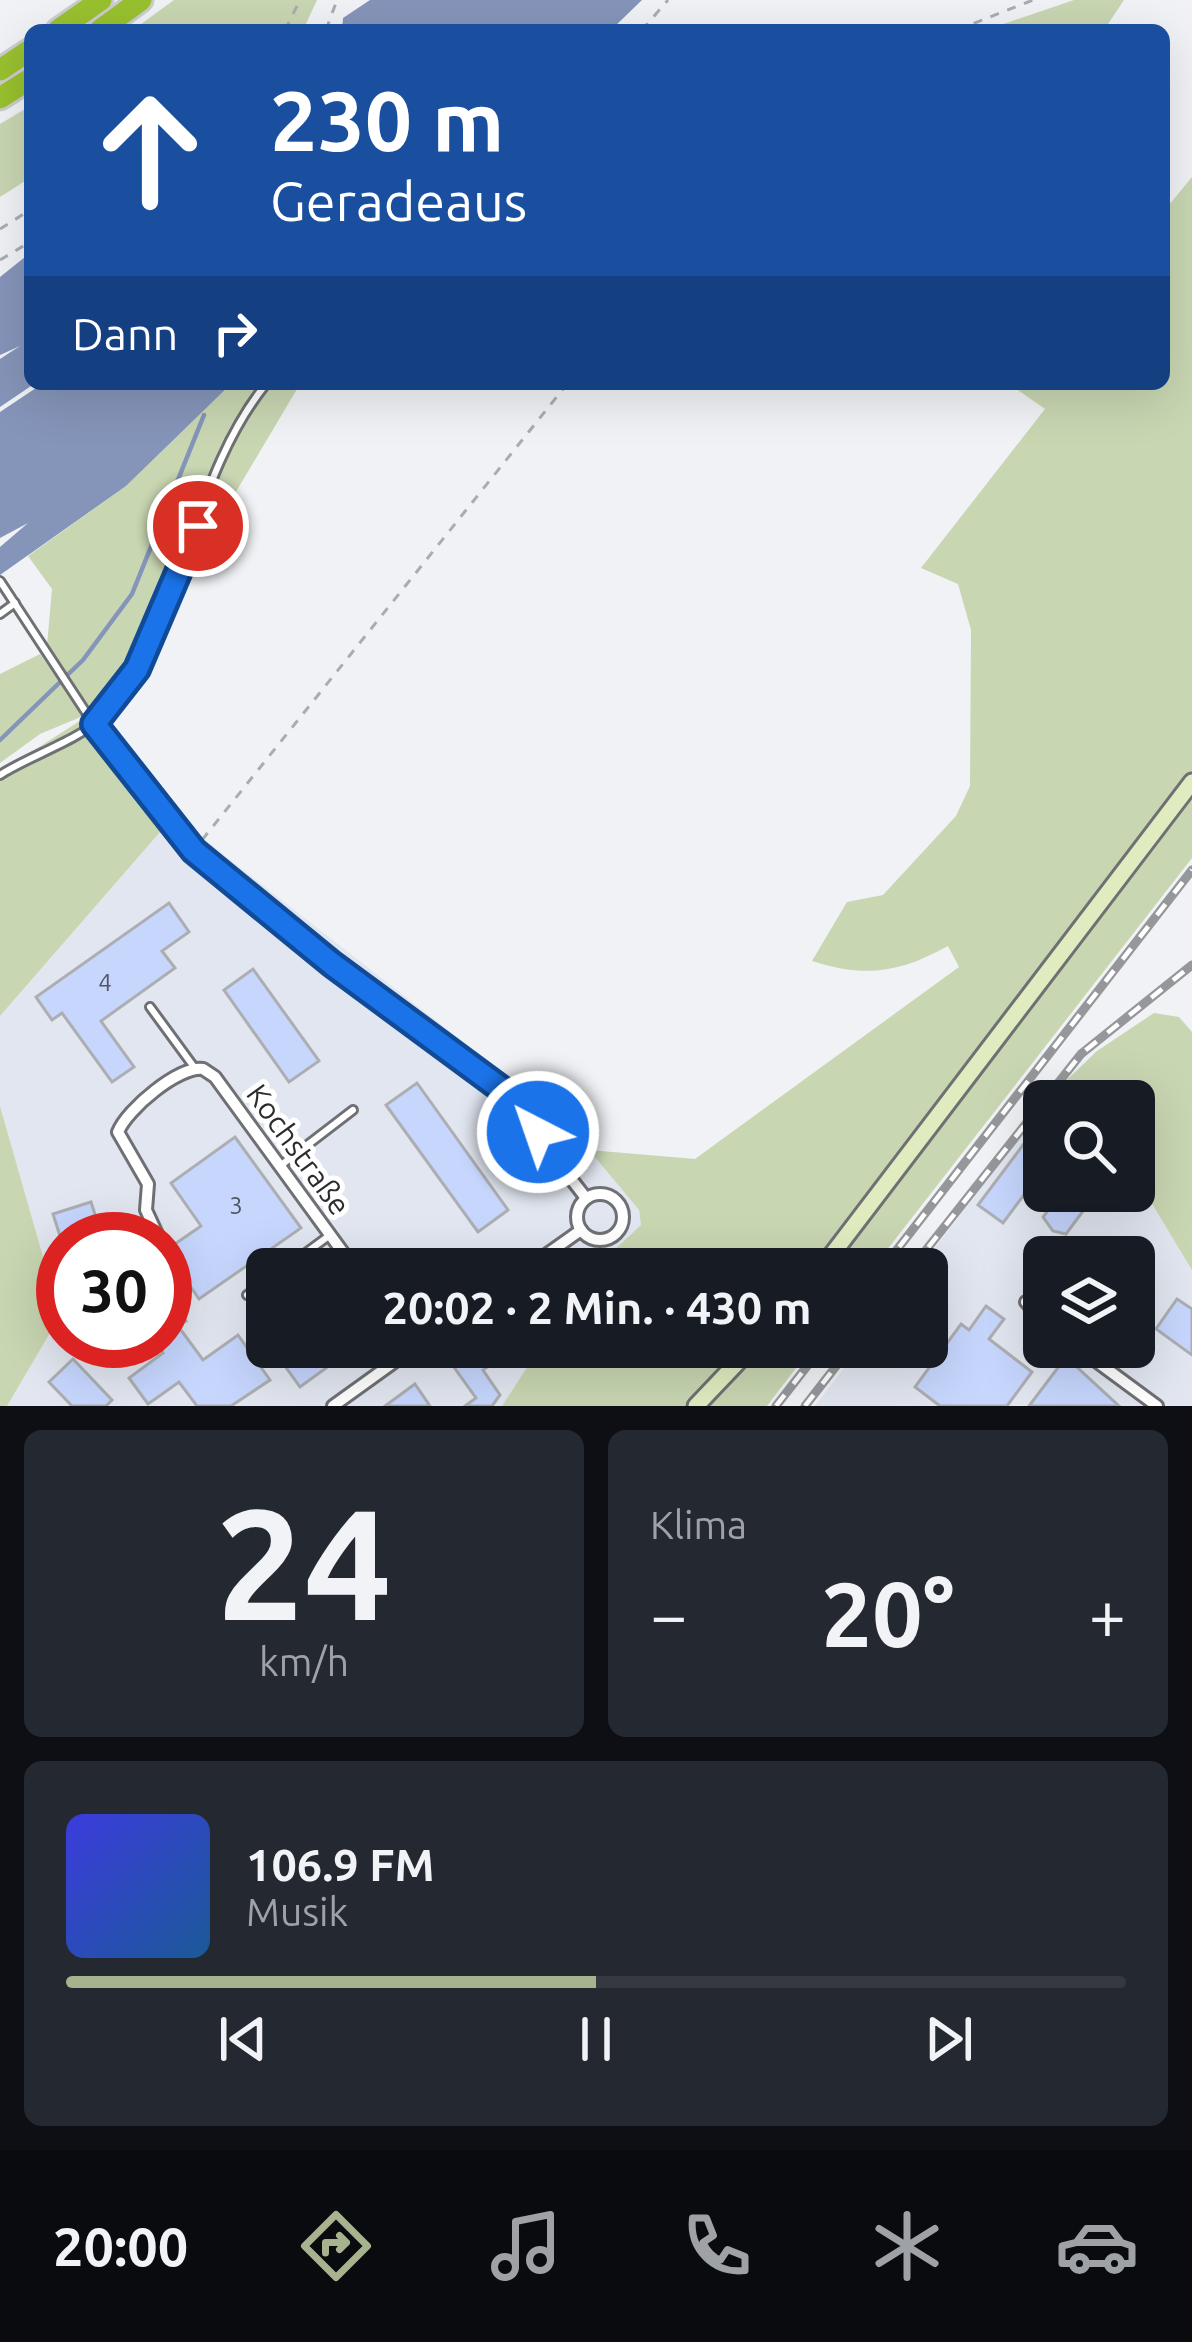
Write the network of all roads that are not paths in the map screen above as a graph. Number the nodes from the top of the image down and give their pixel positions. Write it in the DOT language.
graph roads {
  1 [pos="101,0"];
  2 [pos="141,0"];
  3 [pos="67,24"];
  4 [pos="108,24"];
  5 [pos="262,390"];
  6 [pos="1,583"];
  7 [pos="15,603"];
  8 [pos="0,614"];
  9 [pos="94,724"];
  10 [pos="0,775"];
  11 [pos="1192,782"];
  12 [pos="150,1007"];
  13 [pos="194,1067"];
  14 [pos="353,1110"];
  15 [pos="280,1166"];
  16 [pos="586,1198"];
  17 [pos="147,1212"];
  18 [pos="581,1230"];
  19 [pos="330,1235"];
  20 [pos="312,1248"];
  21 [pos="340,1248"];
  22 [pos="556,1248"];
  23 [pos="837,1248"];
  24 [pos="385,1368"];
  25 [pos="732,1368"];
  26 [pos="1105,1368"];
  27 [pos="333,1406"];
  28 [pos="696,1406"];
  29 [pos="1157,1406"];
  1 -- 3 [label="highway"];
  2 -- 4 [label="highway"];
  5 -- 9 [label="lane"];
  6 -- 7 [label="lane"];
  7 -- 8 [label="lane"];
  7 -- 9 [label="lane"];
  9 -- 10 [label="lane"];
  9 -- 16 [label="street"];
  11 -- 23 [label="main road"];
  12 -- 13 [label="lane"];
  13 -- 15 [label="street, Kochstraße"];
  13 -- 17 [label="street"];
  14 -- 15 [label="lane"];
  15 -- 19 [label="street, Kochstraße"];
  16 -- 18 [label="street"];
  16 -- 18 [label="street"];
  18 -- 22 [label="street"];
  19 -- 20 [label="lane"];
  19 -- 21 [label="street, Kochstraße"];
  24 -- 27 [label="street"];
  25 -- 28 [label="main road"];
  26 -- 29 [label="street"];
}
